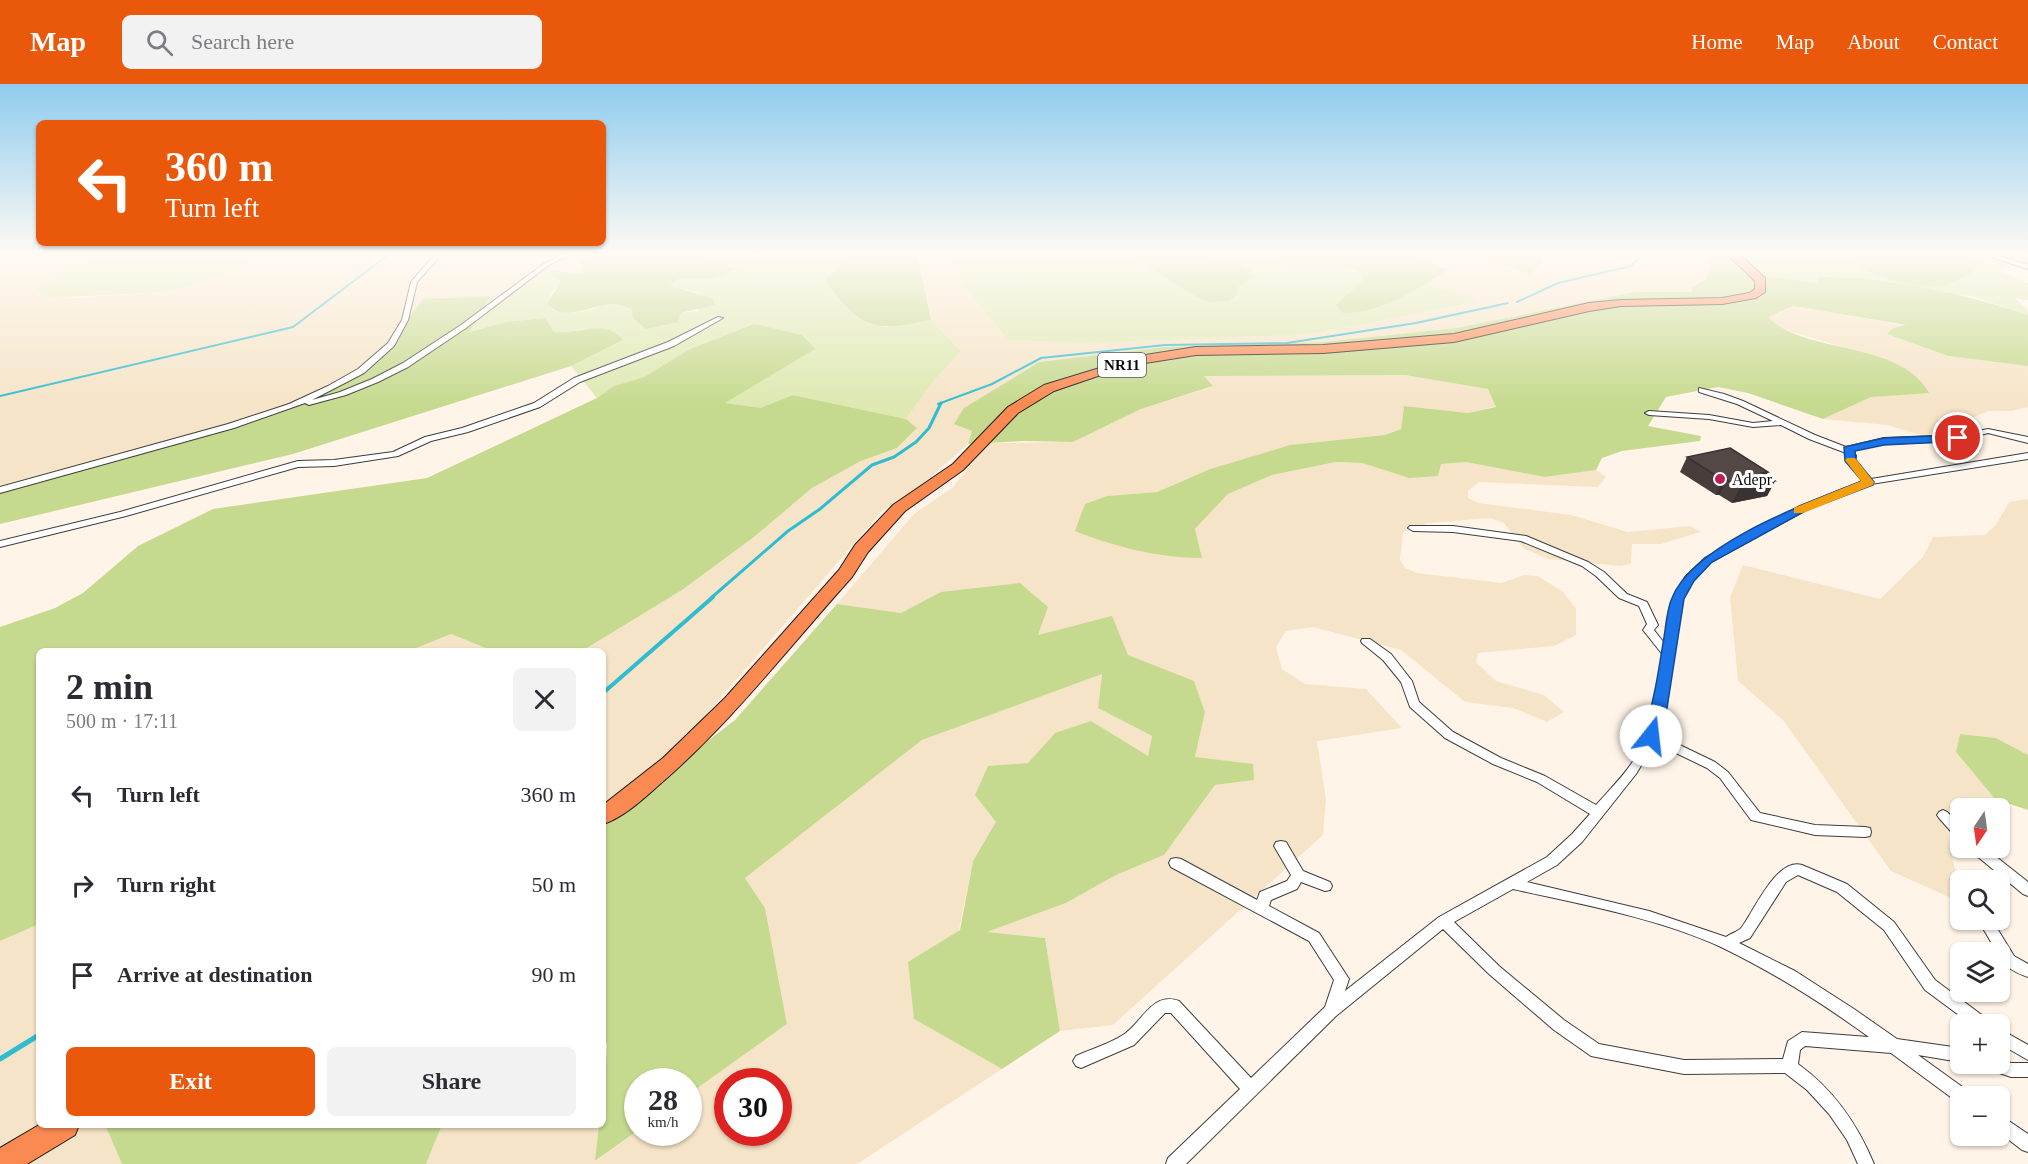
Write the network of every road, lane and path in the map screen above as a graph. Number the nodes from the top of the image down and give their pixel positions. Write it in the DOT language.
graph roads {
  1 [pos="409,302"];
  2 [pos="494,302"];
  3 [pos="1651,302"];
  4 [pos="720,318"];
  5 [pos="1702,390"];
  6 [pos="292,406"];
  7 [pos="1649,413"];
  8 [pos="1781,423"];
  9 [pos="2028,440"];
  10 [pos="1849,451"];
  11 [pos="2028,456"];
  12 [pos="1869,482"];
  13 [pos="0,490"];
  14 [pos="1413,528"];
  15 [pos="0,544"];
  16 [pos="1366,641"];
  17 [pos="1668,656"];
  18 [pos="1651,736"];
  19 [pos="1599,813"];
  20 [pos="606,814"];
  21 [pos="1942,815"];
  22 [pos="1950,823"];
  23 [pos="1865,832"];
  24 [pos="1281,846"];
  25 [pos="1989,858"];
  26 [pos="1176,863"];
  27 [pos="1298,875"];
  28 [pos="1513,884"];
  29 [pos="1325,886"];
  30 [pos="2028,890"];
  31 [pos="1261,910"];
  32 [pos="1444,921"];
  33 [pos="1991,930"];
  34 [pos="1729,945"];
  35 [pos="2028,971"];
  36 [pos="1331,1011"];
  37 [pos="1969,1014"];
  38 [pos="2010,1042"];
  39 [pos="1890,1045"];
  40 [pos="2028,1053"];
  41 [pos="1950,1054"];
  42 [pos="1081,1061"];
  43 [pos="1787,1065"];
  44 [pos="2010,1070"];
  45 [pos="2028,1070"];
  46 [pos="1250,1088"];
  47 [pos="1950,1088"];
  48 [pos="60,1128"];
  49 [pos="2010,1130"];
  50 [pos="2028,1144"];
  51 [pos="0,1164"];
  52 [pos="1174,1164"];
  53 [pos="1866,1164"];
  1 -- 6 [label="street"];
  2 -- 6 [label="street"];
  3 -- 20 [label="highway, NR11"];
  4 -- 15 [label="street"];
  5 -- 8 [label="street"];
  6 -- 13 [label="street"];
  7 -- 8 [label="street"];
  8 -- 10 [label="street"];
  9 -- 10 [label="street"];
  10 -- 12 [label="street"];
  11 -- 12 [label="street"];
  12 -- 17 [label="street"];
  14 -- 17 [label="street"];
  16 -- 19 [label="street"];
  17 -- 18 [label="street"];
  18 -- 19 [label="street"];
  18 -- 23 [label="street"];
  19 -- 28 [label="street"];
  21 -- 22 [label="street"];
  24 -- 27 [label="street"];
  25 -- 30 [label="street"];
  26 -- 31 [label="street"];
  27 -- 29 [label="street"];
  27 -- 31 [label="street"];
  28 -- 32 [label="street"];
  28 -- 34 [label="street"];
  31 -- 36 [label="street"];
  32 -- 36 [label="street"];
  32 -- 43 [label="street"];
  33 -- 35 [label="street"];
  34 -- 37 [label="street"];
  34 -- 39 [label="street"];
  36 -- 46 [label="street"];
  38 -- 40 [label="street"];
  39 -- 41 [label="street"];
  39 -- 43 [label="street"];
  39 -- 47 [label="street"];
  42 -- 46 [label="street"];
  43 -- 53 [label="street"];
  44 -- 45 [label="street"];
  46 -- 52 [label="street"];
  48 -- 51 [label="highway"];
  49 -- 50 [label="street"];
}
